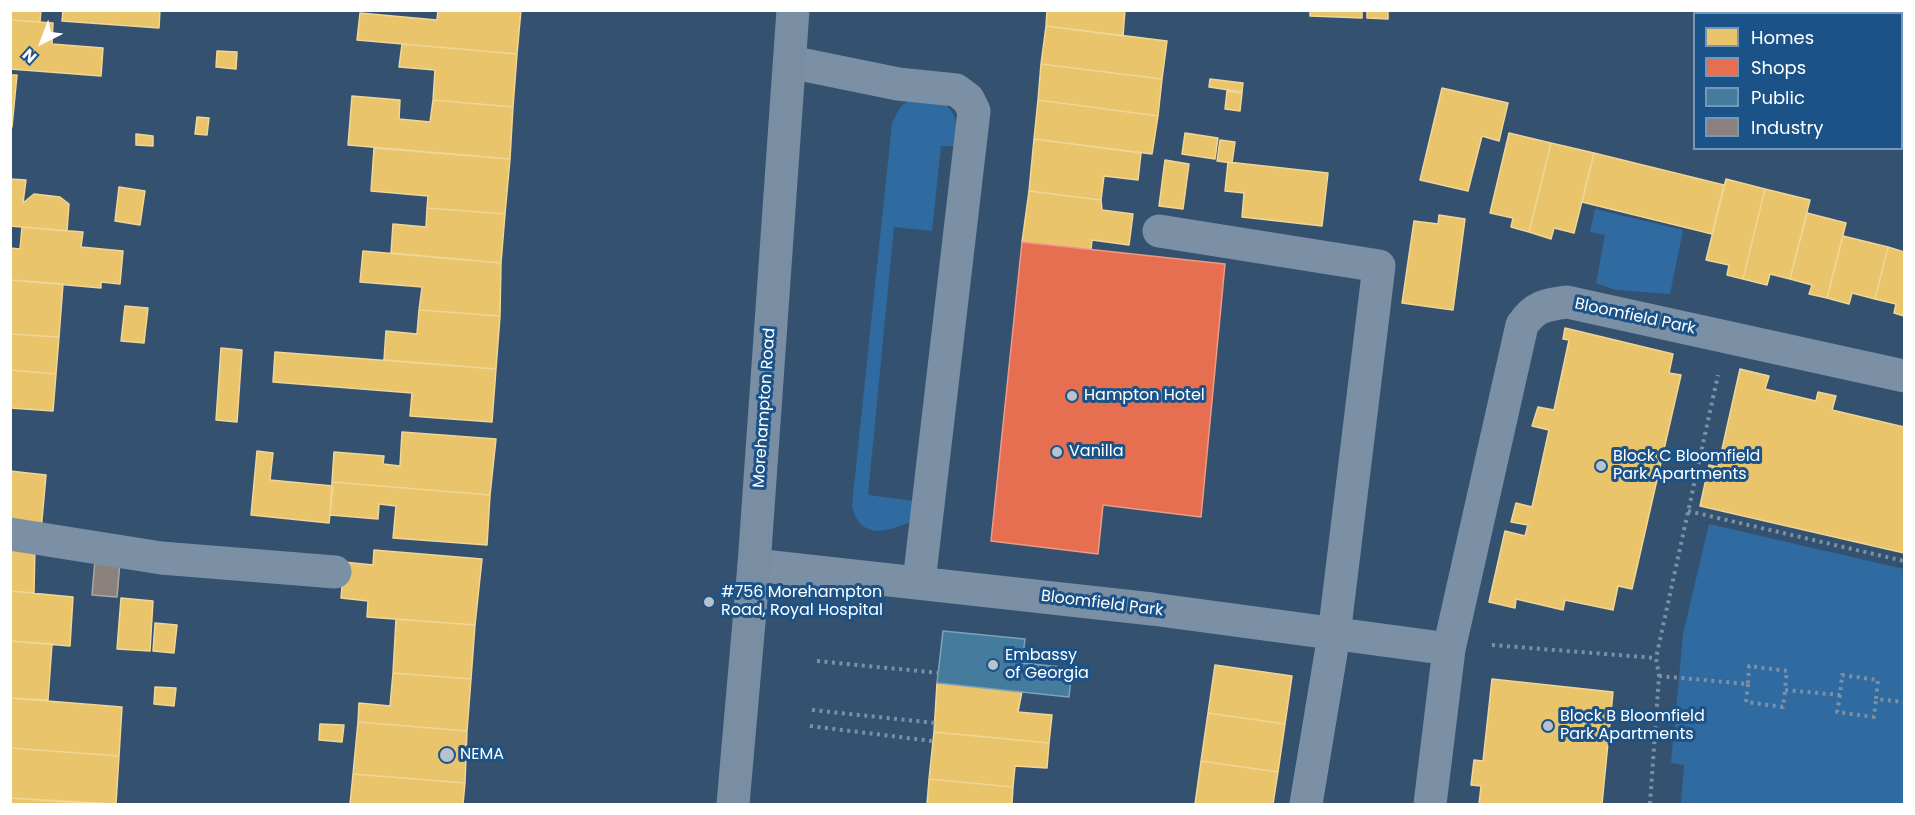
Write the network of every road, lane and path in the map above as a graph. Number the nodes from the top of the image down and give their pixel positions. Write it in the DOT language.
graph roads {
  1 [pos="793,10"];
  2 [pos="790,63"];
  3 [pos="1159,231"];
  4 [pos="1726,336"];
  5 [pos="1905,376"];
  6 [pos="1688,511"];
  7 [pos="10,534"];
  8 [pos="1905,561"];
  9 [pos="754,565"];
  10 [pos="335,572"];
  11 [pos="919,582"];
  12 [pos="1334,635"];
  13 [pos="1449,649"];
  14 [pos="1656,658"];
  15 [pos="817,661"];
  16 [pos="939,673"];
  17 [pos="1659,676"];
  18 [pos="1748,684"];
  19 [pos="1785,690"];
  20 [pos="1840,695"];
  21 [pos="1876,699"];
  22 [pos="1905,702"];
  23 [pos="812,710"];
  24 [pos="935,723"];
  25 [pos="810,726"];
  26 [pos="932,741"];
  27 [pos="733,804"];
  28 [pos="1306,804"];
  29 [pos="1430,804"];
  30 [pos="1650,804"];
  1 -- 2 [label="main road, Morehampton Road"];
  2 -- 9 [label="main road, Morehampton Road"];
  2 -- 11 [label="street"];
  3 -- 12 [label="street"];
  4 -- 5 [label="street, Bloomfield Park"];
  4 -- 6 [label="path"];
  4 -- 13 [label="street, Bloomfield Park"];
  6 -- 8 [label="path"];
  6 -- 14 [label="path"];
  7 -- 10 [label="street"];
  9 -- 11 [label="street, Bloomfield Park"];
  9 -- 27 [label="main road, Morehampton Road"];
  11 -- 12 [label="street, Bloomfield Park"];
  12 -- 13 [label="street, Bloomfield Park"];
  12 -- 28 [label="street"];
  13 -- 14 [label="path"];
  13 -- 29 [label="street, Bloomfield Park"];
  14 -- 17 [label="path"];
  15 -- 16 [label="path"];
  17 -- 18 [label="path"];
  17 -- 30 [label="path"];
  18 -- 19 [label="path"];
  18 -- 19 [label="path"];
  19 -- 20 [label="path"];
  20 -- 21 [label="path"];
  20 -- 21 [label="path"];
  21 -- 22 [label="path"];
  23 -- 24 [label="path"];
  25 -- 26 [label="path"];
}
